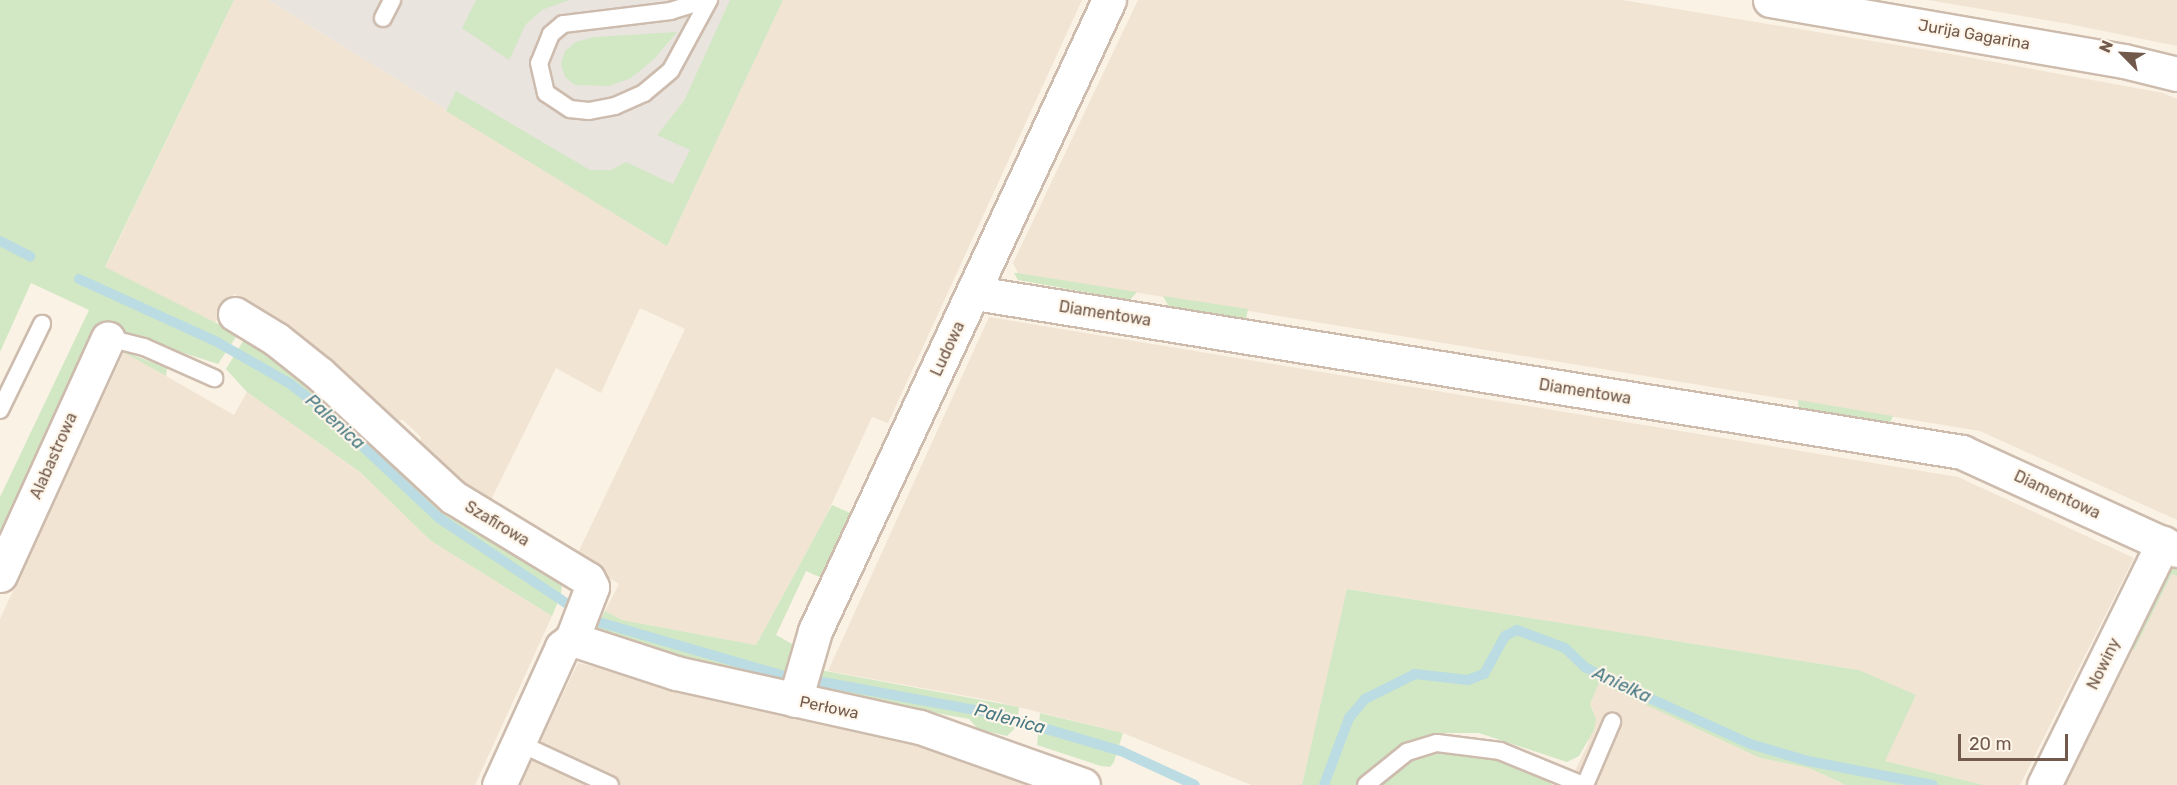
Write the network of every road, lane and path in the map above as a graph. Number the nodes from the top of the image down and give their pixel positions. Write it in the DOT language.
graph roads {
  1 [pos="392,0"];
  2 [pos="707,0"];
  3 [pos="1108,0"];
  4 [pos="1770,0"];
  5 [pos="383,18"];
  6 [pos="2177,74"];
  7 [pos="975,293"];
  8 [pos="235,314"];
  9 [pos="42,324"];
  10 [pos="108,338"];
  11 [pos="214,378"];
  12 [pos="0,410"];
  13 [pos="2170,547"];
  14 [pos="0,575"];
  15 [pos="572,639"];
  16 [pos="795,700"];
  17 [pos="1612,722"];
  18 [pos="519,743"];
  19 [pos="500,785"];
  20 [pos="610,785"];
  21 [pos="1083,785"];
  22 [pos="1366,785"];
  23 [pos="1584,785"];
  24 [pos="2044,785"];
  1 -- 5 [label="lane"];
  2 -- 2 [label="lane"];
  3 -- 7 [label="street, Ludowa"];
  4 -- 6 [label="street, Jurija Gagarina"];
  7 -- 13 [label="street, Diamentowa"];
  7 -- 16 [label="street, Ludowa"];
  8 -- 15 [label="street, Szafirowa"];
  9 -- 12 [label="lane"];
  10 -- 11 [label="lane"];
  10 -- 14 [label="street, Alabastrowa"];
  13 -- 24 [label="street, Nowiny"];
  15 -- 16 [label="street, Perłowa"];
  15 -- 18 [label="street, Szafirowa"];
  16 -- 21 [label="street, Perłowa"];
  17 -- 23 [label="lane"];
  18 -- 19 [label="street, Szafirowa"];
  18 -- 20 [label="lane"];
  22 -- 23 [label="lane"];
}
